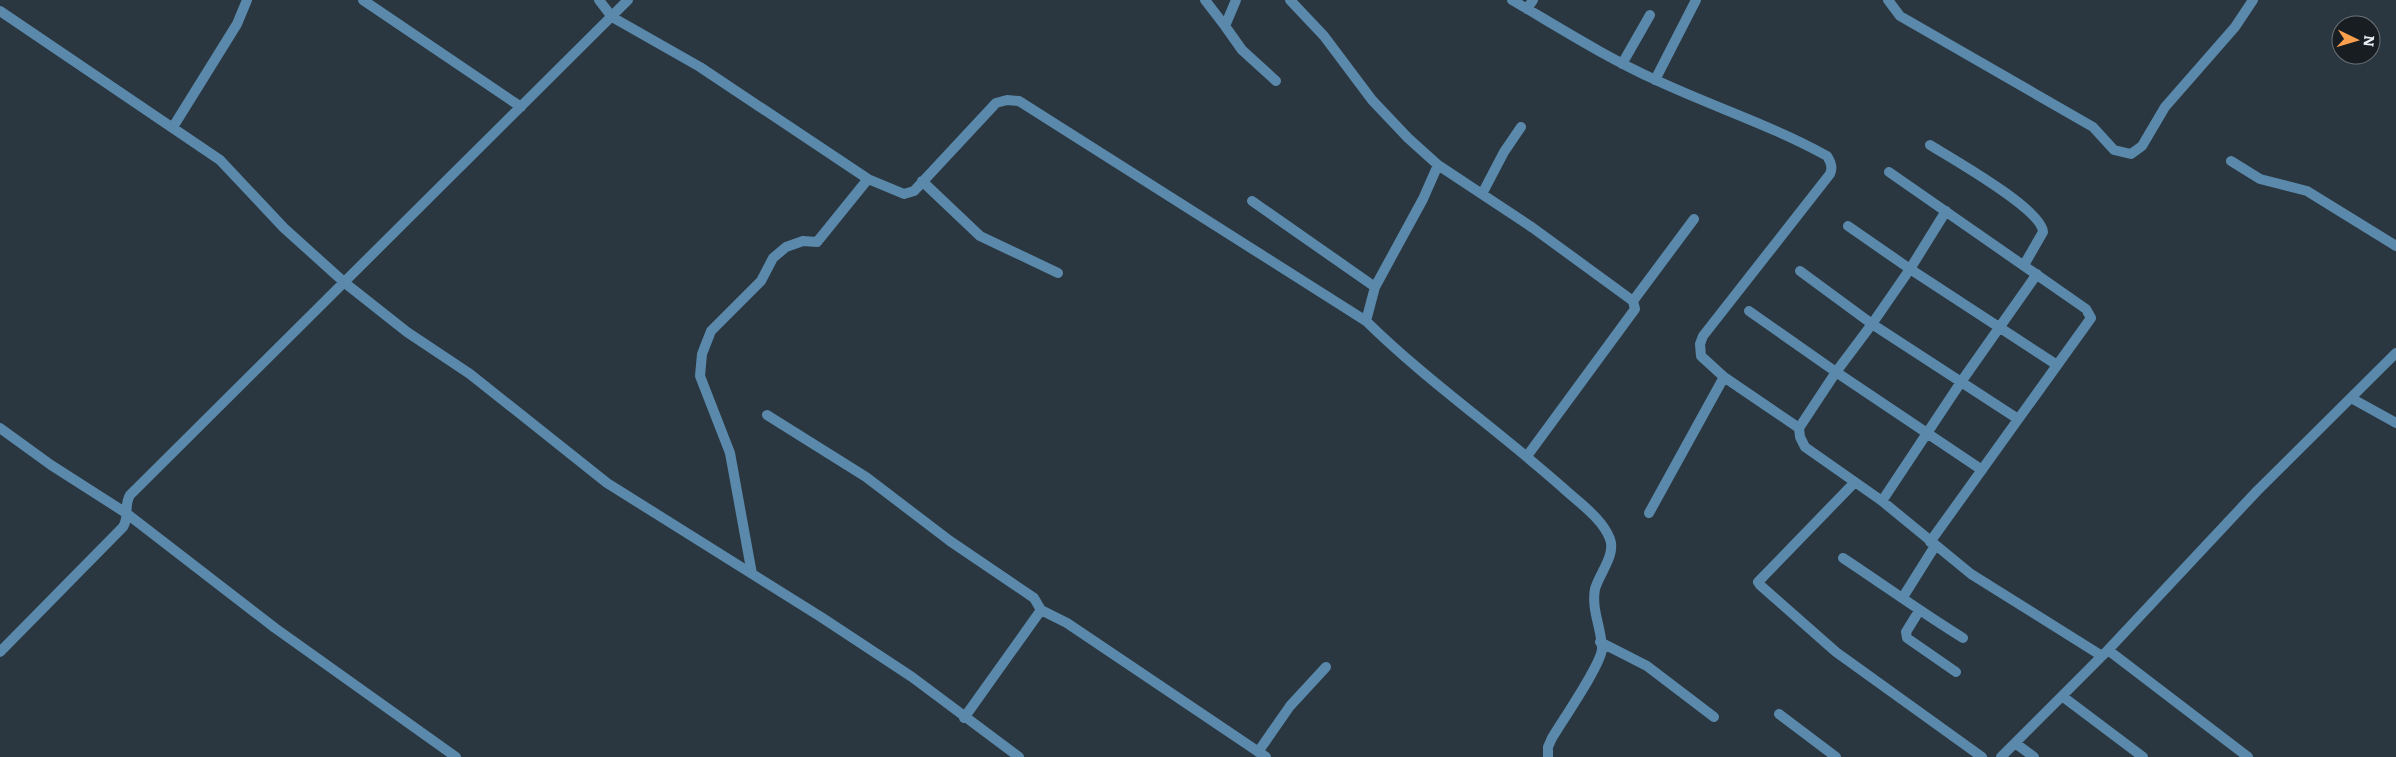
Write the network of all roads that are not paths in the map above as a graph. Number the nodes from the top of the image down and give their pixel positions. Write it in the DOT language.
graph roads {
  1 [pos="247,0"];
  2 [pos="363,0"];
  3 [pos="599,0"];
  4 [pos="628,0"];
  5 [pos="1205,0"];
  6 [pos="1236,0"];
  7 [pos="1290,0"];
  8 [pos="1512,0"];
  9 [pos="1696,0"];
  10 [pos="1888,0"];
  11 [pos="2252,0"];
  12 [pos="1530,4"];
  13 [pos="0,11"];
  14 [pos="1650,15"];
  15 [pos="612,17"];
  16 [pos="1225,26"];
  17 [pos="1622,64"];
  18 [pos="1655,80"];
  19 [pos="1276,81"];
  20 [pos="521,107"];
  21 [pos="173,126"];
  22 [pos="1521,127"];
  23 [pos="1930,145"];
  24 [pos="2231,161"];
  25 [pos="1438,165"];
  26 [pos="1889,172"];
  27 [pos="868,179"];
  28 [pos="922,181"];
  29 [pos="1482,194"];
  30 [pos="1252,201"];
  31 [pos="1946,211"];
  32 [pos="1694,219"];
  33 [pos="1848,226"];
  34 [pos="2396,246"];
  35 [pos="2024,265"];
  36 [pos="1910,269"];
  37 [pos="1800,271"];
  38 [pos="1058,273"];
  39 [pos="2037,274"];
  40 [pos="345,283"];
  41 [pos="1375,287"];
  42 [pos="1633,301"];
  43 [pos="1749,310"];
  44 [pos="1366,321"];
  45 [pos="1872,324"];
  46 [pos="2000,329"];
  47 [pos="2396,345"];
  48 [pos="2396,353"];
  49 [pos="2386,360"];
  50 [pos="2057,365"];
  51 [pos="1836,372"];
  52 [pos="1724,377"];
  53 [pos="1961,382"];
  54 [pos="2351,398"];
  55 [pos="767,415"];
  56 [pos="2018,419"];
  57 [pos="2396,423"];
  58 [pos="0,428"];
  59 [pos="1799,428"];
  60 [pos="1928,434"];
  61 [pos="1527,456"];
  62 [pos="1982,470"];
  63 [pos="1855,482"];
  64 [pos="1882,502"];
  65 [pos="126,513"];
  66 [pos="1649,513"];
  67 [pos="1933,544"];
  68 [pos="1844,558"];
  69 [pos="752,574"];
  70 [pos="1902,597"];
  71 [pos="1041,610"];
  72 [pos="1919,611"];
  73 [pos="1963,638"];
  74 [pos="1600,642"];
  75 [pos="0,652"];
  76 [pos="2105,653"];
  77 [pos="1326,667"];
  78 [pos="1956,672"];
  79 [pos="2062,696"];
  80 [pos="1779,714"];
  81 [pos="1714,717"];
  82 [pos="964,718"];
  83 [pos="2015,743"];
  84 [pos="1262,755"];
  85 [pos="456,757"];
  86 [pos="1019,757"];
  87 [pos="1548,757"];
  88 [pos="1836,757"];
  89 [pos="1982,757"];
  90 [pos="2001,757"];
  91 [pos="2034,757"];
  92 [pos="2143,757"];
  93 [pos="2248,757"];
  1 -- 21 [label="street"];
  2 -- 20 [label="street"];
  3 -- 15 [label="street"];
  4 -- 15 [label="street"];
  5 -- 16 [label="street"];
  6 -- 16 [label="street"];
  7 -- 25 [label="street"];
  8 -- 12 [label="street"];
  9 -- 18 [label="street"];
  10 -- 11 [label="street"];
  12 -- 17 [label="street"];
  13 -- 21 [label="street"];
  14 -- 17 [label="street"];
  15 -- 20 [label="street"];
  15 -- 27 [label="street"];
  16 -- 19 [label="street"];
  17 -- 18 [label="street"];
  18 -- 52 [label="street"];
  20 -- 40 [label="street"];
  21 -- 40 [label="street"];
  22 -- 29 [label="street"];
  23 -- 35 [label="street"];
  24 -- 34 [label="street"];
  25 -- 29 [label="street"];
  25 -- 41 [label="street"];
  26 -- 31 [label="street"];
  27 -- 28 [label="street"];
  27 -- 69 [label="street"];
  28 -- 38 [label="street"];
  28 -- 44 [label="street"];
  29 -- 42 [label="street"];
  30 -- 41 [label="street"];
  31 -- 35 [label="street"];
  31 -- 36 [label="street"];
  32 -- 42 [label="street"];
  33 -- 36 [label="street"];
  35 -- 39 [label="street"];
  36 -- 45 [label="street"];
  36 -- 46 [label="street"];
  37 -- 45 [label="street"];
  39 -- 46 [label="street"];
  39 -- 50 [label="street"];
  40 -- 65 [label="street"];
  40 -- 69 [label="street"];
  41 -- 44 [label="street"];
  42 -- 61 [label="street"];
  43 -- 51 [label="street"];
  44 -- 61 [label="street"];
  45 -- 51 [label="street"];
  45 -- 53 [label="street"];
  46 -- 50 [label="street"];
  46 -- 53 [label="street"];
  47 -- 49 [label="street"];
  48 -- 49 [label="street"];
  49 -- 54 [label="street"];
  50 -- 56 [label="street"];
  51 -- 59 [label="street"];
  51 -- 60 [label="street"];
  52 -- 59 [label="street"];
  52 -- 66 [label="street"];
  53 -- 56 [label="street"];
  53 -- 60 [label="street"];
  54 -- 57 [label="street"];
  54 -- 76 [label="street"];
  55 -- 71 [label="street"];
  56 -- 62 [label="street"];
  58 -- 65 [label="street"];
  59 -- 63 [label="street"];
  60 -- 62 [label="street"];
  60 -- 64 [label="street"];
  61 -- 74 [label="street"];
  62 -- 67 [label="street"];
  63 -- 64 [label="street"];
  63 -- 89 [label="street"];
  64 -- 67 [label="street"];
  65 -- 75 [label="street"];
  65 -- 85 [label="street"];
  67 -- 70 [label="street"];
  67 -- 76 [label="street"];
  68 -- 70 [label="street"];
  69 -- 82 [label="street"];
  70 -- 72 [label="street"];
  71 -- 82 [label="street"];
  71 -- 84 [label="street"];
  72 -- 73 [label="street"];
  72 -- 78 [label="street"];
  74 -- 81 [label="street"];
  74 -- 87 [label="street"];
  76 -- 79 [label="street"];
  76 -- 93 [label="street"];
  77 -- 84 [label="street"];
  79 -- 83 [label="street"];
  79 -- 92 [label="street"];
  80 -- 88 [label="street"];
  82 -- 86 [label="street"];
  83 -- 90 [label="street"];
  83 -- 91 [label="street"];
}
